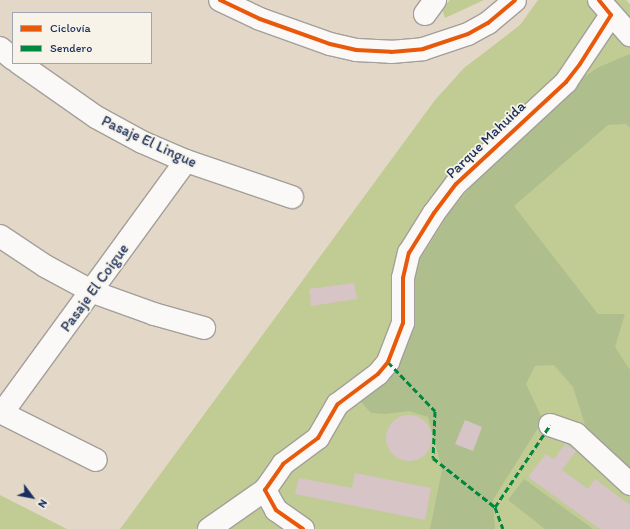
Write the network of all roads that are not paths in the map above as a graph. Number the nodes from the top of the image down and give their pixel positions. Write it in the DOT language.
graph roads {
  1 [pos="220,0"];
  2 [pos="516,0"];
  3 [pos="605,8"];
  4 [pos="630,35"];
  5 [pos="0,48"];
  6 [pos="12,58"];
  7 [pos="19,64"];
  8 [pos="186,162"];
  9 [pos="292,197"];
  10 [pos="0,236"];
  11 [pos="93,292"];
  12 [pos="204,328"];
  13 [pos="1,412"];
  14 [pos="550,425"];
  15 [pos="96,460"];
  16 [pos="630,484"];
  17 [pos="264,490"];
  18 [pos="209,529"];
  19 [pos="303,529"];
  1 -- 2 [label="street"];
  3 -- 4 [label="street"];
  3 -- 17 [label="street, Parque Mahuida"];
  5 -- 6 [label="street"];
  7 -- 8 [label="street, Pasaje El Lingue"];
  8 -- 9 [label="street, Pasaje El Lingue"];
  8 -- 11 [label="street, Pasaje El Coigue"];
  10 -- 11 [label="street"];
  11 -- 12 [label="street"];
  11 -- 13 [label="street, Pasaje El Coigue"];
  13 -- 15 [label="street"];
  14 -- 16 [label="street"];
  17 -- 18 [label="street, Parque Mahuida"];
  17 -- 19 [label="street"];
}
